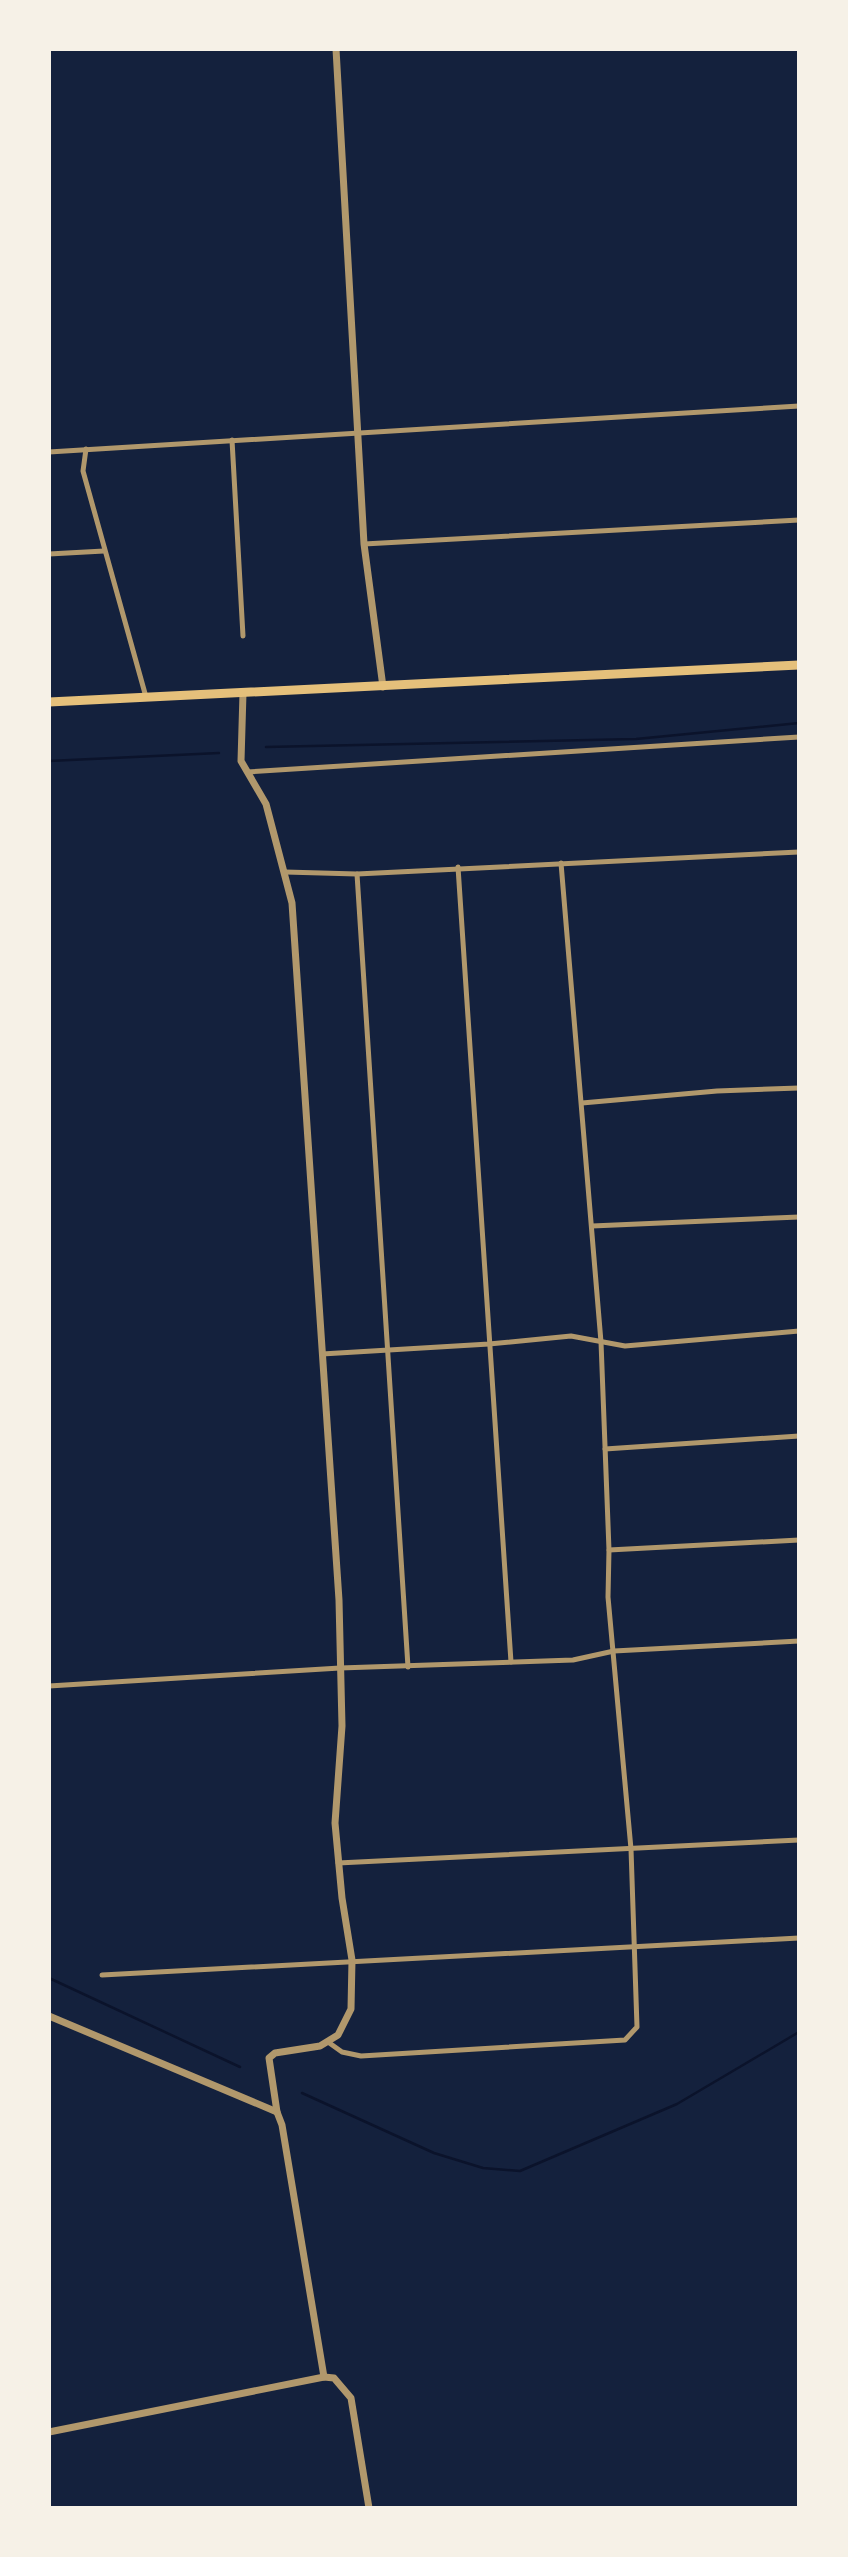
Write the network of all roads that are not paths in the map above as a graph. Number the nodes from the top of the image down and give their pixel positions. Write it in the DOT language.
graph roads {
  1 [pos="337,49"];
  2 [pos="799,407"];
  3 [pos="359,433"];
  4 [pos="232,440"];
  5 [pos="86,449"];
  6 [pos="49,452"];
  7 [pos="799,520"];
  8 [pos="365,544"];
  9 [pos="104,551"];
  10 [pos="49,554"];
  11 [pos="243,636"];
  12 [pos="799,665"];
  13 [pos="383,687"];
  14 [pos="243,693"];
  15 [pos="146,697"];
  16 [pos="49,702"];
  17 [pos="799,737"];
  18 [pos="246,773"];
  19 [pos="799,852"];
  20 [pos="561,863"];
  21 [pos="458,867"];
  22 [pos="285,872"];
  23 [pos="357,874"];
  24 [pos="799,1088"];
  25 [pos="582,1103"];
  26 [pos="799,1217"];
  27 [pos="592,1226"];
  28 [pos="799,1331"];
  29 [pos="601,1342"];
  30 [pos="489,1344"];
  31 [pos="389,1348"];
  32 [pos="321,1354"];
  33 [pos="799,1436"];
  34 [pos="605,1449"];
  35 [pos="799,1540"];
  36 [pos="609,1550"];
  37 [pos="799,1641"];
  38 [pos="614,1651"];
  39 [pos="511,1662"];
  40 [pos="408,1667"];
  41 [pos="340,1668"];
  42 [pos="49,1686"];
  43 [pos="799,1840"];
  44 [pos="631,1849"];
  45 [pos="338,1863"];
  46 [pos="799,1938"];
  47 [pos="636,1946"];
  48 [pos="352,1960"];
  49 [pos="102,1975"];
  50 [pos="49,2016"];
  51 [pos="328,2042"];
  52 [pos="277,2112"];
  53 [pos="324,2378"];
  54 [pos="49,2432"];
  55 [pos="369,2508"];
  1 -- 3 [label="street"];
  2 -- 3 [label="street"];
  3 -- 4 [label="street"];
  3 -- 8 [label="street"];
  4 -- 5 [label="street"];
  4 -- 11 [label="street"];
  5 -- 6 [label="street"];
  5 -- 9 [label="street"];
  7 -- 8 [label="street"];
  8 -- 13 [label="street"];
  9 -- 10 [label="street"];
  9 -- 15 [label="street"];
  12 -- 13 [label="main road"];
  13 -- 14 [label="main road"];
  14 -- 15 [label="main road"];
  14 -- 18 [label="street"];
  15 -- 16 [label="main road"];
  17 -- 18 [label="street"];
  18 -- 22 [label="street"];
  19 -- 20 [label="street"];
  20 -- 21 [label="street"];
  20 -- 25 [label="street"];
  21 -- 23 [label="street"];
  21 -- 30 [label="street"];
  22 -- 23 [label="street"];
  22 -- 32 [label="street"];
  23 -- 31 [label="street"];
  24 -- 25 [label="street"];
  25 -- 27 [label="street"];
  26 -- 27 [label="street"];
  27 -- 29 [label="street"];
  28 -- 29 [label="street"];
  29 -- 30 [label="street"];
  29 -- 34 [label="street"];
  30 -- 31 [label="street"];
  30 -- 39 [label="street"];
  31 -- 32 [label="street"];
  31 -- 40 [label="street"];
  32 -- 41 [label="street"];
  33 -- 34 [label="street"];
  34 -- 36 [label="street"];
  35 -- 36 [label="street"];
  36 -- 38 [label="street"];
  37 -- 38 [label="street"];
  38 -- 39 [label="street"];
  38 -- 44 [label="street"];
  39 -- 40 [label="street"];
  40 -- 41 [label="street"];
  41 -- 42 [label="street"];
  41 -- 45 [label="street"];
  43 -- 44 [label="street"];
  44 -- 45 [label="street"];
  44 -- 47 [label="street"];
  45 -- 48 [label="street"];
  46 -- 47 [label="street"];
  47 -- 48 [label="street"];
  47 -- 51 [label="street"];
  48 -- 49 [label="street"];
  48 -- 51 [label="street"];
  50 -- 52 [label="street"];
  51 -- 52 [label="street"];
  52 -- 53 [label="street"];
  53 -- 54 [label="street"];
  53 -- 55 [label="street"];
}
